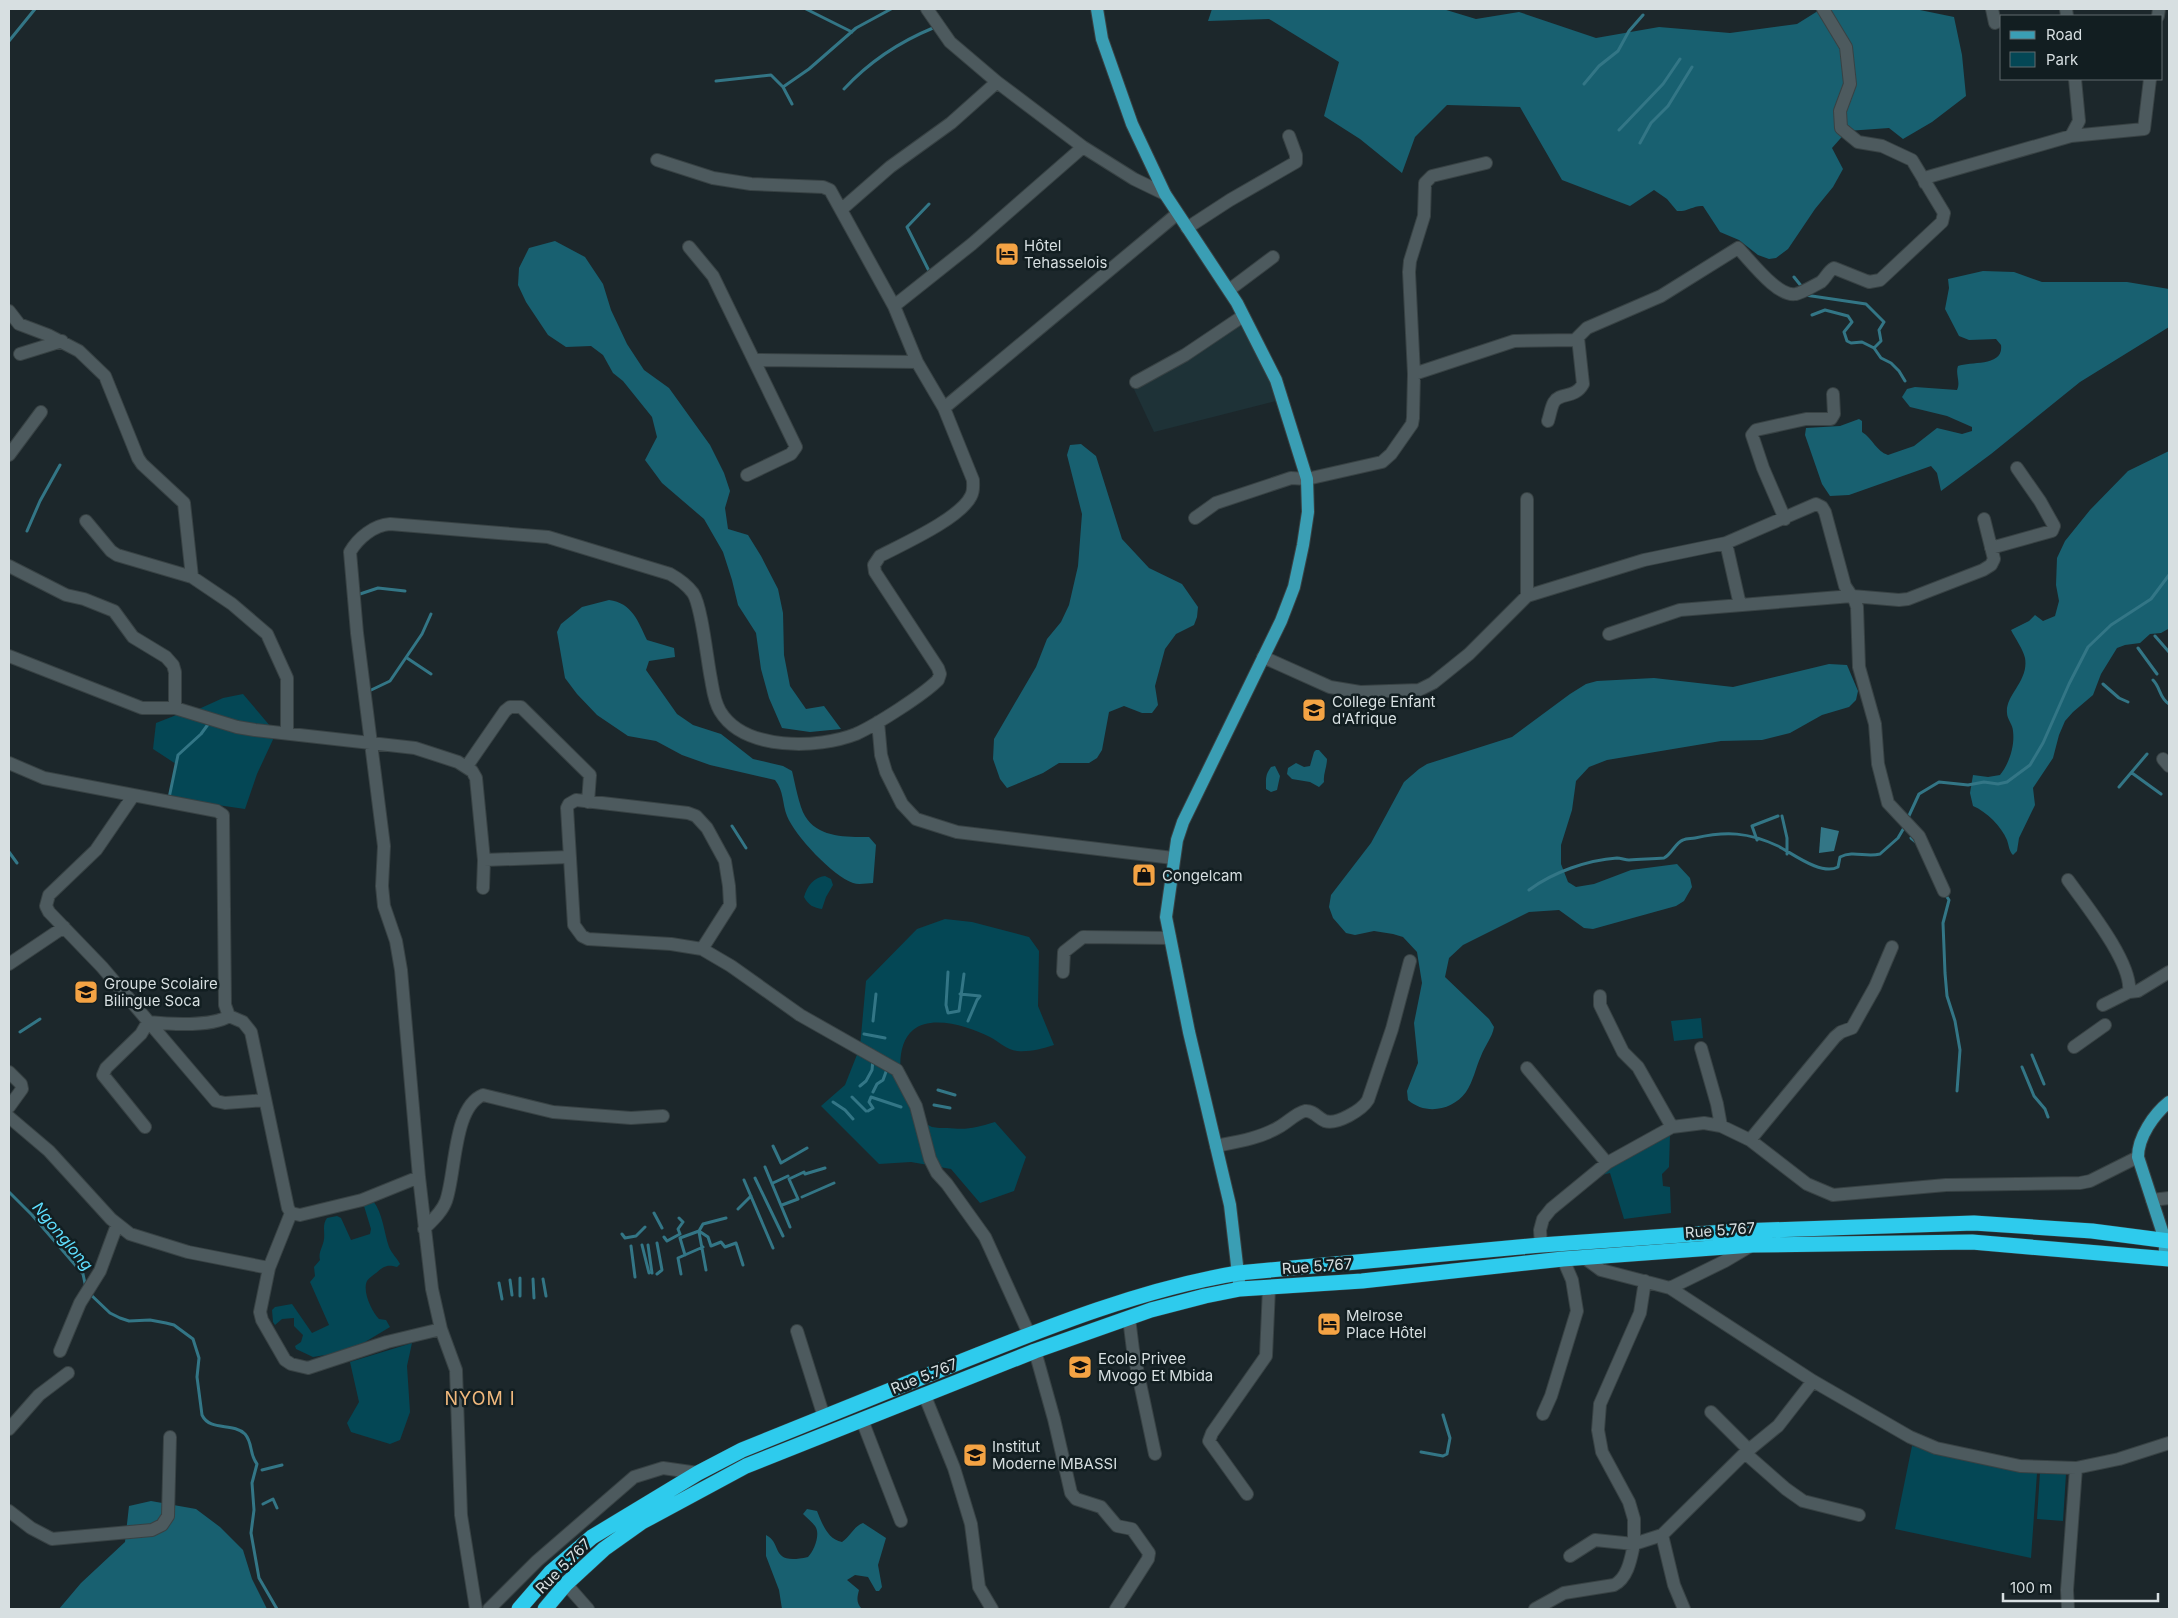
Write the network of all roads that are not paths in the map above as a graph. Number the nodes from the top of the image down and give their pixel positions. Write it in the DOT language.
graph roads {
  1 [pos="926,9"];
  2 [pos="1097,9"];
  3 [pos="1823,9"];
  4 [pos="1992,9"];
  5 [pos="1994,24"];
  6 [pos="2075,80"];
  7 [pos="2150,80"];
  8 [pos="998,82"];
  9 [pos="1289,136"];
  10 [pos="2071,136"];
  11 [pos="1083,147"];
  12 [pos="657,160"];
  13 [pos="1486,163"];
  14 [pos="1925,183"];
  15 [pos="1165,194"];
  16 [pos="842,209"];
  17 [pos="1177,214"];
  18 [pos="1187,228"];
  19 [pos="689,247"];
  20 [pos="1273,257"];
  21 [pos="1229,290"];
  22 [pos="894,306"];
  23 [pos="9,311"];
  24 [pos="1244,316"];
  25 [pos="1578,338"];
  26 [pos="62,341"];
  27 [pos="20,354"];
  28 [pos="755,360"];
  29 [pos="917,362"];
  30 [pos="1414,374"];
  31 [pos="1136,382"];
  32 [pos="1833,394"];
  33 [pos="944,408"];
  34 [pos="41,412"];
  35 [pos="1548,421"];
  36 [pos="9,455"];
  37 [pos="2017,468"];
  38 [pos="747,475"];
  39 [pos="1307,479"];
  40 [pos="1526,498"];
  41 [pos="1195,518"];
  42 [pos="1785,519"];
  43 [pos="1984,519"];
  44 [pos="86,521"];
  45 [pos="1726,543"];
  46 [pos="1991,548"];
  47 [pos="9,566"];
  48 [pos="192,577"];
  49 [pos="1528,596"];
  50 [pos="1852,596"];
  51 [pos="1740,605"];
  52 [pos="1609,634"];
  53 [pos="9,656"];
  54 [pos="1263,657"];
  55 [pos="175,708"];
  56 [pos="878,722"];
  57 [pos="287,733"];
  58 [pos="371,743"];
  59 [pos="9,764"];
  60 [pos="466,766"];
  61 [pos="133,796"];
  62 [pos="588,802"];
  63 [pos="568,857"];
  64 [pos="1173,858"];
  65 [pos="484,860"];
  66 [pos="2068,880"];
  67 [pos="483,888"];
  68 [pos="1944,891"];
  69 [pos="64,927"];
  70 [pos="1170,938"];
  71 [pos="1892,947"];
  72 [pos="702,949"];
  73 [pos="1410,962"];
  74 [pos="9,964"];
  75 [pos="1063,972"];
  76 [pos="2169,972"];
  77 [pos="2129,992"];
  78 [pos="1600,996"];
  79 [pos="2103,1005"];
  80 [pos="229,1016"];
  81 [pos="148,1022"];
  82 [pos="2105,1025"];
  83 [pos="2074,1047"];
  84 [pos="1702,1048"];
  85 [pos="1527,1068"];
  86 [pos="9,1072"];
  87 [pos="265,1100"];
  88 [pos="2169,1102"];
  89 [pos="9,1108"];
  90 [pos="663,1116"];
  91 [pos="9,1117"];
  92 [pos="1721,1126"];
  93 [pos="145,1127"];
  94 [pos="1672,1127"];
  95 [pos="1750,1140"];
  96 [pos="1216,1146"];
  97 [pos="2138,1156"];
  98 [pos="1606,1163"];
  99 [pos="419,1177"];
  100 [pos="2169,1198"];
  101 [pos="2152,1200"];
  102 [pos="291,1213"];
  103 [pos="117,1225"];
  104 [pos="424,1229"];
  105 [pos="2167,1240"];
  106 [pos="1542,1245"];
  107 [pos="1752,1245"];
  108 [pos="2167,1258"];
  109 [pos="1563,1259"];
  110 [pos="1586,1259"];
  111 [pos="269,1268"];
  112 [pos="1238,1273"];
  113 [pos="1645,1281"];
  114 [pos="1269,1288"];
  115 [pos="1670,1288"];
  116 [pos="1240,1289"];
  117 [pos="1129,1318"];
  118 [pos="441,1328"];
  119 [pos="797,1331"];
  120 [pos="1029,1334"];
  121 [pos="60,1351"];
  122 [pos="1035,1351"];
  123 [pos="68,1373"];
  124 [pos="1813,1380"];
  125 [pos="924,1394"];
  126 [pos="1712,1412"];
  127 [pos="1543,1414"];
  128 [pos="824,1417"];
  129 [pos="862,1420"];
  130 [pos="9,1429"];
  131 [pos="170,1437"];
  132 [pos="2169,1443"];
  133 [pos="1747,1451"];
  134 [pos="1155,1454"];
  135 [pos="2076,1468"];
  136 [pos="698,1473"];
  137 [pos="1248,1494"];
  138 [pos="9,1510"];
  139 [pos="1859,1515"];
  140 [pos="901,1521"];
  141 [pos="1662,1535"];
  142 [pos="1634,1544"];
  143 [pos="1570,1556"];
  144 [pos="566,1584"];
  145 [pos="476,1609"];
  146 [pos="489,1609"];
  147 [pos="519,1609"];
  148 [pos="545,1609"];
  149 [pos="588,1609"];
  150 [pos="992,1609"];
  151 [pos="1116,1609"];
  152 [pos="1536,1609"];
  153 [pos="1684,1609"];
  154 [pos="2068,1609"];
  1 -- 8 [label="street"];
  2 -- 15 [label="main road"];
  3 -- 14 [label="street"];
  4 -- 5 [label="street"];
  6 -- 10 [label="street"];
  7 -- 10 [label="street"];
  8 -- 11 [label="street"];
  8 -- 16 [label="street"];
  9 -- 18 [label="street"];
  10 -- 14 [label="street"];
  11 -- 15 [label="street"];
  11 -- 22 [label="street"];
  12 -- 16 [label="street"];
  13 -- 30 [label="street"];
  14 -- 25 [label="street"];
  15 -- 17 [label="main road"];
  16 -- 22 [label="street"];
  17 -- 18 [label="main road"];
  17 -- 33 [label="street"];
  18 -- 21 [label="main road"];
  19 -- 28 [label="street"];
  20 -- 21 [label="street"];
  21 -- 24 [label="main road"];
  22 -- 29 [label="street"];
  23 -- 26 [label="street"];
  24 -- 31 [label="street"];
  24 -- 39 [label="main road"];
  25 -- 30 [label="street"];
  25 -- 35 [label="street"];
  26 -- 27 [label="street"];
  26 -- 48 [label="street"];
  28 -- 29 [label="street"];
  28 -- 38 [label="street"];
  29 -- 33 [label="street"];
  30 -- 39 [label="street"];
  32 -- 42 [label="street"];
  33 -- 56 [label="street"];
  34 -- 36 [label="street"];
  37 -- 46 [label="street"];
  39 -- 41 [label="street"];
  39 -- 54 [label="main road"];
  40 -- 49 [label="street"];
  42 -- 45 [label="street"];
  42 -- 50 [label="street"];
  43 -- 46 [label="street"];
  44 -- 48 [label="street"];
  45 -- 49 [label="street"];
  45 -- 51 [label="street"];
  46 -- 50 [label="street"];
  47 -- 55 [label="street"];
  48 -- 57 [label="street"];
  49 -- 54 [label="street"];
  50 -- 51 [label="street"];
  50 -- 68 [label="street"];
  51 -- 52 [label="street"];
  53 -- 55 [label="street"];
  54 -- 64 [label="main road"];
  55 -- 57 [label="street"];
  56 -- 58 [label="street"];
  56 -- 64 [label="street"];
  57 -- 58 [label="street"];
  58 -- 60 [label="street"];
  58 -- 99 [label="street"];
  59 -- 61 [label="street"];
  60 -- 62 [label="street"];
  60 -- 65 [label="street"];
  61 -- 69 [label="street"];
  61 -- 80 [label="street"];
  62 -- 63 [label="street"];
  62 -- 72 [label="street"];
  63 -- 65 [label="street"];
  63 -- 72 [label="street"];
  64 -- 70 [label="main road"];
  65 -- 67 [label="street"];
  66 -- 77 [label="street"];
  69 -- 74 [label="street"];
  69 -- 81 [label="street"];
  70 -- 75 [label="street"];
  70 -- 96 [label="main road"];
  71 -- 95 [label="street"];
  72 -- 120 [label="street"];
  73 -- 96 [label="street"];
  76 -- 77 [label="street"];
  77 -- 79 [label="street"];
  78 -- 94 [label="street"];
  80 -- 81 [label="street"];
  80 -- 87 [label="street"];
  81 -- 87 [label="street"];
  81 -- 93 [label="street"];
  82 -- 83 [label="street"];
  84 -- 92 [label="street"];
  85 -- 98 [label="street"];
  86 -- 89 [label="street"];
  87 -- 102 [label="street"];
  88 -- 97 [label="main road"];
  90 -- 104 [label="street"];
  91 -- 103 [label="street"];
  92 -- 94 [label="street"];
  92 -- 95 [label="street"];
  94 -- 98 [label="street"];
  95 -- 97 [label="street"];
  96 -- 112 [label="main road"];
  97 -- 101 [label="main road"];
  98 -- 106 [label="street"];
  99 -- 102 [label="street"];
  99 -- 104 [label="street"];
  100 -- 101 [label="street"];
  101 -- 105 [label="main road"];
  102 -- 111 [label="street"];
  103 -- 111 [label="street"];
  103 -- 121 [label="street"];
  104 -- 118 [label="street"];
  105 -- 106 [label="highway"];
  105 -- 108 [label="main road"];
  106 -- 112 [label="highway"];
  107 -- 108 [label="highway, Rue 5.767"];
  107 -- 110 [label="highway, Rue 5.767"];
  107 -- 115 [label="street"];
  109 -- 110 [label="highway, Rue 5.767"];
  109 -- 114 [label="highway, Rue 5.767"];
  109 -- 127 [label="street"];
  110 -- 113 [label="street"];
  111 -- 118 [label="street"];
  112 -- 116 [label="main road"];
  112 -- 120 [label="highway"];
  113 -- 115 [label="street"];
  113 -- 142 [label="street"];
  114 -- 116 [label="highway, Rue 5.767"];
  114 -- 137 [label="street"];
  115 -- 124 [label="street"];
  116 -- 117 [label="highway, Rue 5.767"];
  117 -- 122 [label="highway, Rue 5.767"];
  117 -- 134 [label="street"];
  118 -- 145 [label="street"];
  119 -- 128 [label="street"];
  120 -- 128 [label="highway"];
  122 -- 125 [label="highway, Rue 5.767"];
  122 -- 151 [label="street"];
  123 -- 130 [label="street"];
  124 -- 133 [label="street"];
  124 -- 135 [label="street"];
  125 -- 129 [label="highway, Rue 5.767"];
  125 -- 150 [label="street"];
  126 -- 133 [label="street"];
  128 -- 136 [label="highway"];
  129 -- 140 [label="street"];
  129 -- 144 [label="highway, Rue 5.767"];
  131 -- 138 [label="street"];
  132 -- 135 [label="street"];
  133 -- 139 [label="street"];
  133 -- 141 [label="street"];
  135 -- 154 [label="street"];
  136 -- 146 [label="street"];
  136 -- 147 [label="highway"];
  141 -- 142 [label="street"];
  141 -- 153 [label="street"];
  142 -- 143 [label="street"];
  142 -- 152 [label="street"];
  144 -- 148 [label="highway, Rue 5.767"];
  144 -- 149 [label="street"];
}
